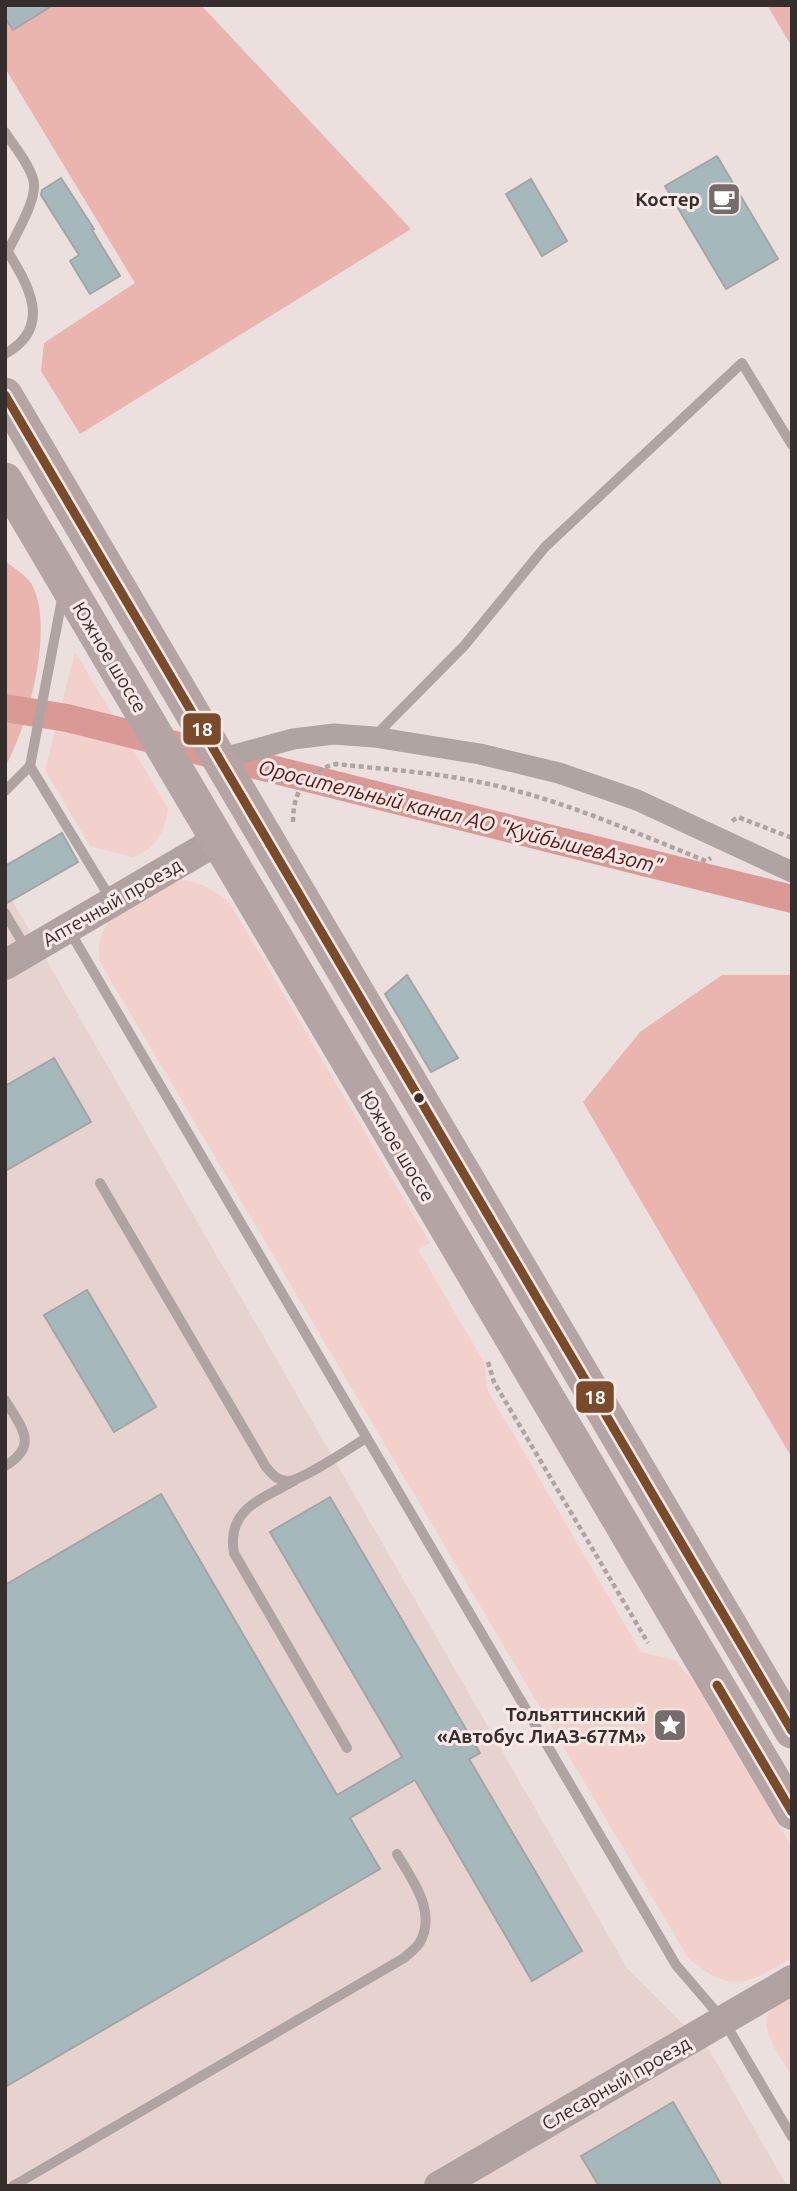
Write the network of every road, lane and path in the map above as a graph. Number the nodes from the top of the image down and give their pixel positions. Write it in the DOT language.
graph roads {
  1 [pos="5,132"];
  2 [pos="7,249"];
  3 [pos="5,354"];
  4 [pos="5,395"];
  5 [pos="792,445"];
  6 [pos="5,480"];
  7 [pos="65,581"];
  8 [pos="374,737"];
  9 [pos="220,759"];
  10 [pos="30,766"];
  11 [pos="5,791"];
  12 [pos="729,823"];
  13 [pos="296,831"];
  14 [pos="792,838"];
  15 [pos="218,840"];
  16 [pos="717,854"];
  17 [pos="792,872"];
  18 [pos="112,902"];
  19 [pos="5,913"];
  20 [pos="68,928"];
  21 [pos="17,958"];
  22 [pos="100,1183"];
  23 [pos="486,1355"];
  24 [pos="5,1400"];
  25 [pos="366,1438"];
  26 [pos="5,1466"];
  27 [pos="296,1479"];
  28 [pos="648,1643"];
  29 [pos="792,1731"];
  30 [pos="346,1748"];
  31 [pos="792,1812"];
  32 [pos="397,1854"];
  33 [pos="792,1980"];
  34 [pos="724,2021"];
  35 [pos="792,2137"];
  36 [pos="13,2186"];
  37 [pos="439,2186"];
  1 -- 2 [label="lane"];
  2 -- 3 [label="lane"];
  4 -- 9 [label="main road"];
  5 -- 8 [label="lane"];
  6 -- 7 [label="main road, Южное шоссе"];
  7 -- 10 [label="lane"];
  7 -- 15 [label="main road, Южное шоссе"];
  8 -- 9 [label="street"];
  8 -- 17 [label="street"];
  9 -- 29 [label="main road"];
  10 -- 11 [label="lane"];
  10 -- 18 [label="lane"];
  12 -- 14 [label="path"];
  13 -- 16 [label="path"];
  15 -- 18 [label="street, Аптечный проезд"];
  15 -- 31 [label="main road, Южное шоссе"];
  18 -- 20 [label="street, Аптечный проезд"];
  19 -- 21 [label="lane"];
  20 -- 21 [label="street, Аптечный проезд"];
  20 -- 25 [label="lane"];
  22 -- 27 [label="lane"];
  23 -- 28 [label="path"];
  24 -- 26 [label="lane"];
  25 -- 27 [label="lane"];
  25 -- 34 [label="lane"];
  27 -- 30 [label="lane"];
  32 -- 36 [label="lane"];
  33 -- 34 [label="street, Слесарный проезд"];
  34 -- 35 [label="lane"];
  34 -- 37 [label="street, Слесарный проезд"];
}
